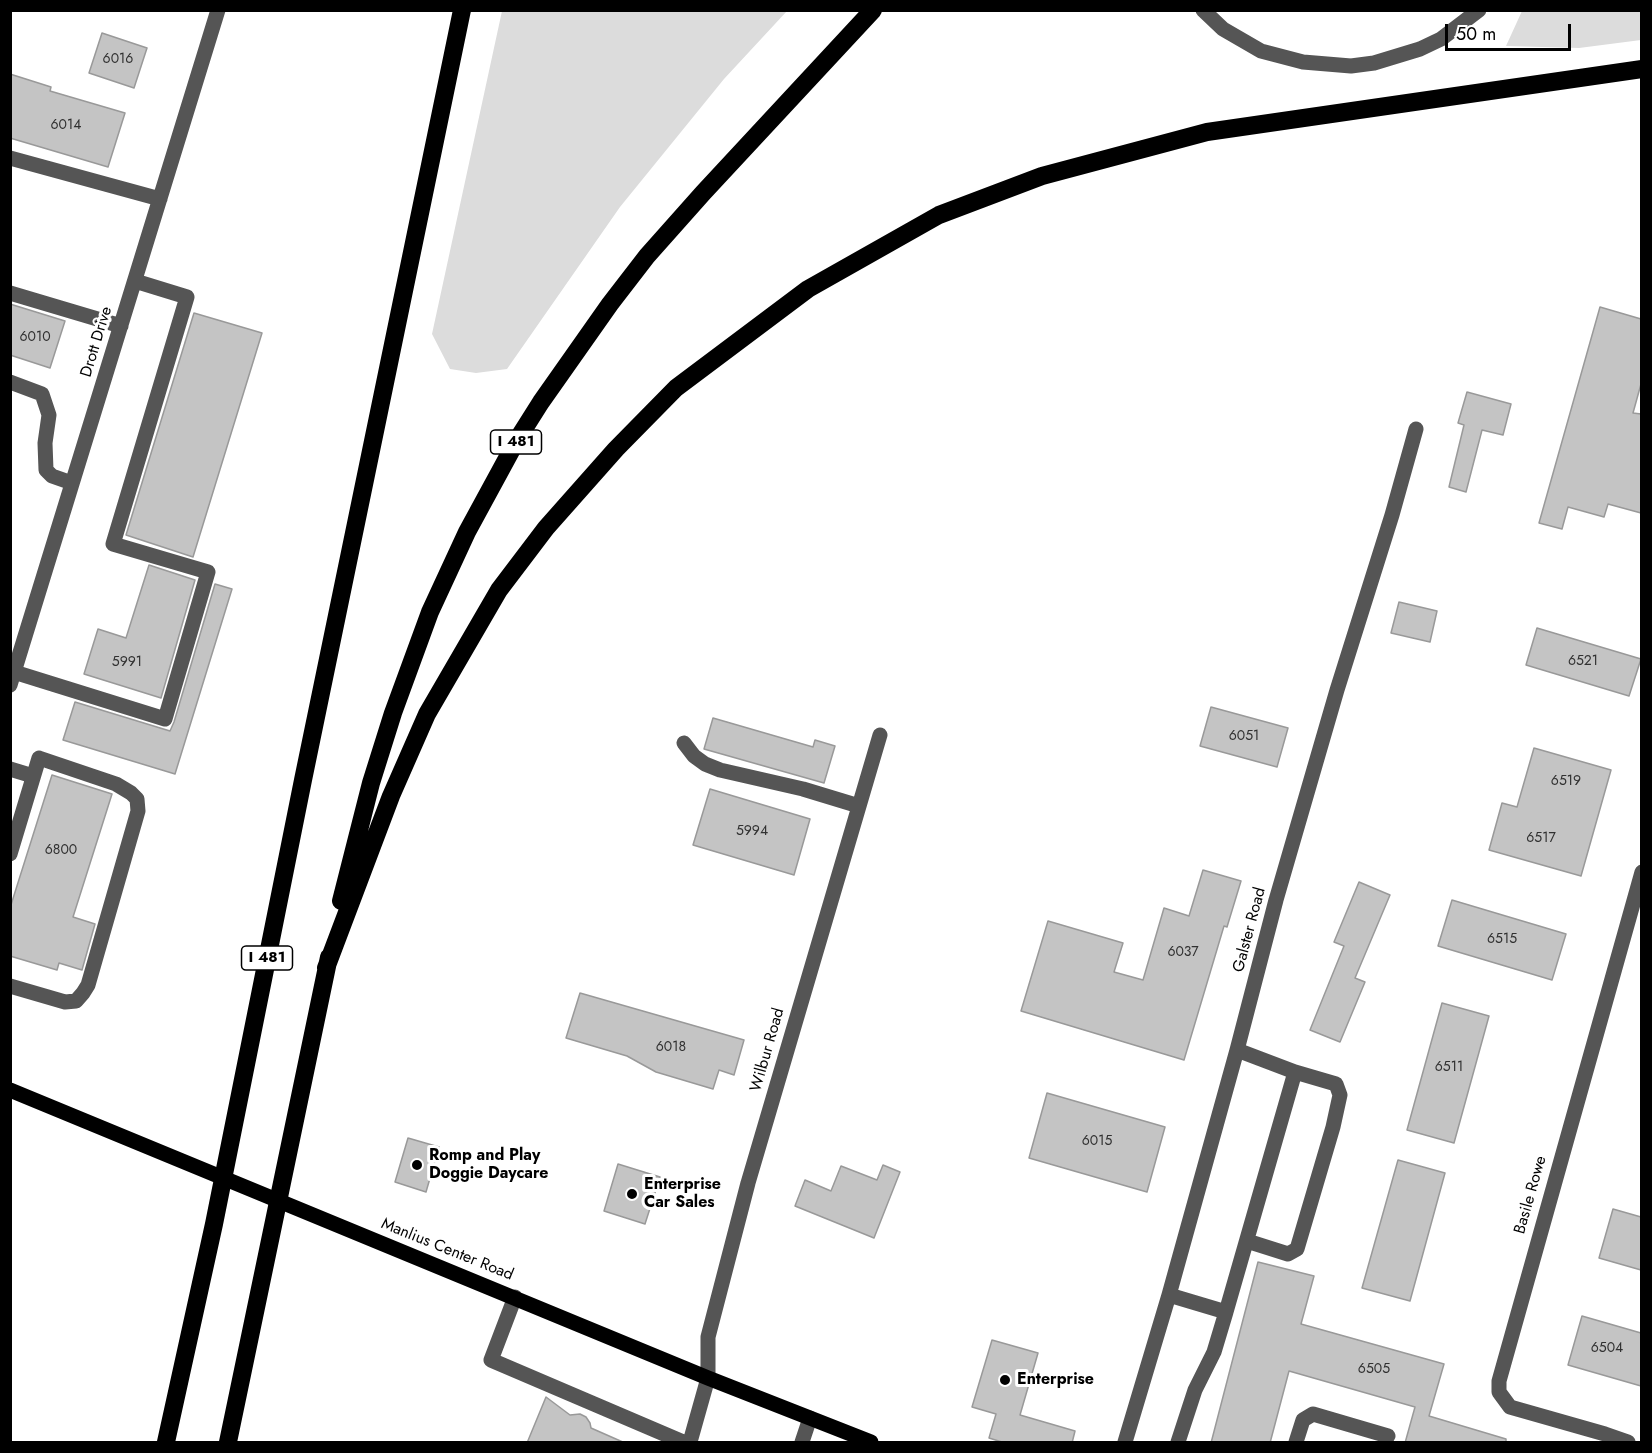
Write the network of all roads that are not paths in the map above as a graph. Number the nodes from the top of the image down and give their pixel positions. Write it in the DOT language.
graph roads {
  1 [pos="218,10"];
  2 [pos="462,10"];
  3 [pos="873,10"];
  4 [pos="1203,10"];
  5 [pos="1479,10"];
  6 [pos="1641,69"];
  7 [pos="10,158"];
  8 [pos="160,199"];
  9 [pos="135,281"];
  10 [pos="10,293"];
  11 [pos="121,326"];
  12 [pos="10,382"];
  13 [pos="1416,429"];
  14 [pos="72,483"];
  15 [pos="12,678"];
  16 [pos="880,735"];
  17 [pos="684,743"];
  18 [pos="10,769"];
  19 [pos="33,776"];
  20 [pos="859,806"];
  21 [pos="11,848"];
  22 [pos="1641,872"];
  23 [pos="326,968"];
  24 [pos="10,986"];
  25 [pos="1237,1050"];
  26 [pos="1295,1072"];
  27 [pos="10,1090"];
  28 [pos="1247,1240"];
  29 [pos="1169,1295"];
  30 [pos="515,1297"];
  31 [pos="1226,1312"];
  32 [pos="708,1378"];
  33 [pos="810,1418"];
  34 [pos="1388,1436"];
  35 [pos="166,1443"];
  36 [pos="228,1443"];
  37 [pos="683,1443"];
  38 [pos="690,1443"];
  39 [pos="802,1443"];
  40 [pos="871,1443"];
  41 [pos="1125,1443"];
  42 [pos="1178,1443"];
  43 [pos="1296,1443"];
  44 [pos="1628,1443"];
  1 -- 8 [label="street, Drott Drive"];
  2 -- 35 [label="highway, I 481"];
  3 -- 23 [label="highway, I 481"];
  4 -- 5 [label="street"];
  6 -- 23 [label="highway"];
  7 -- 8 [label="street"];
  8 -- 9 [label="street, Drott Drive"];
  9 -- 11 [label="street, Drott Drive"];
  9 -- 15 [label="street"];
  10 -- 11 [label="street"];
  11 -- 14 [label="street, Drott Drive"];
  12 -- 14 [label="street"];
  13 -- 25 [label="street, Galster Road"];
  14 -- 15 [label="street, Drott Drive"];
  16 -- 20 [label="street, Wilbur Road"];
  17 -- 20 [label="street"];
  18 -- 19 [label="street"];
  19 -- 21 [label="street"];
  19 -- 24 [label="street"];
  20 -- 32 [label="street, Wilbur Road"];
  22 -- 44 [label="street, Basile Rowe"];
  23 -- 36 [label="highway, I 481"];
  25 -- 26 [label="street"];
  25 -- 29 [label="street, Galster Road"];
  26 -- 28 [label="street"];
  26 -- 28 [label="street"];
  27 -- 30 [label="main road, Manlius Center Road"];
  28 -- 31 [label="street"];
  29 -- 31 [label="street"];
  29 -- 41 [label="street, Galster Road"];
  30 -- 32 [label="main road, Manlius Center Road"];
  30 -- 37 [label="street"];
  31 -- 42 [label="street"];
  32 -- 33 [label="main road, Manlius Center Road"];
  32 -- 38 [label="street, Wilbur Road"];
  33 -- 39 [label="street"];
  33 -- 40 [label="main road, Manlius Center Road"];
  34 -- 43 [label="street"];
}
